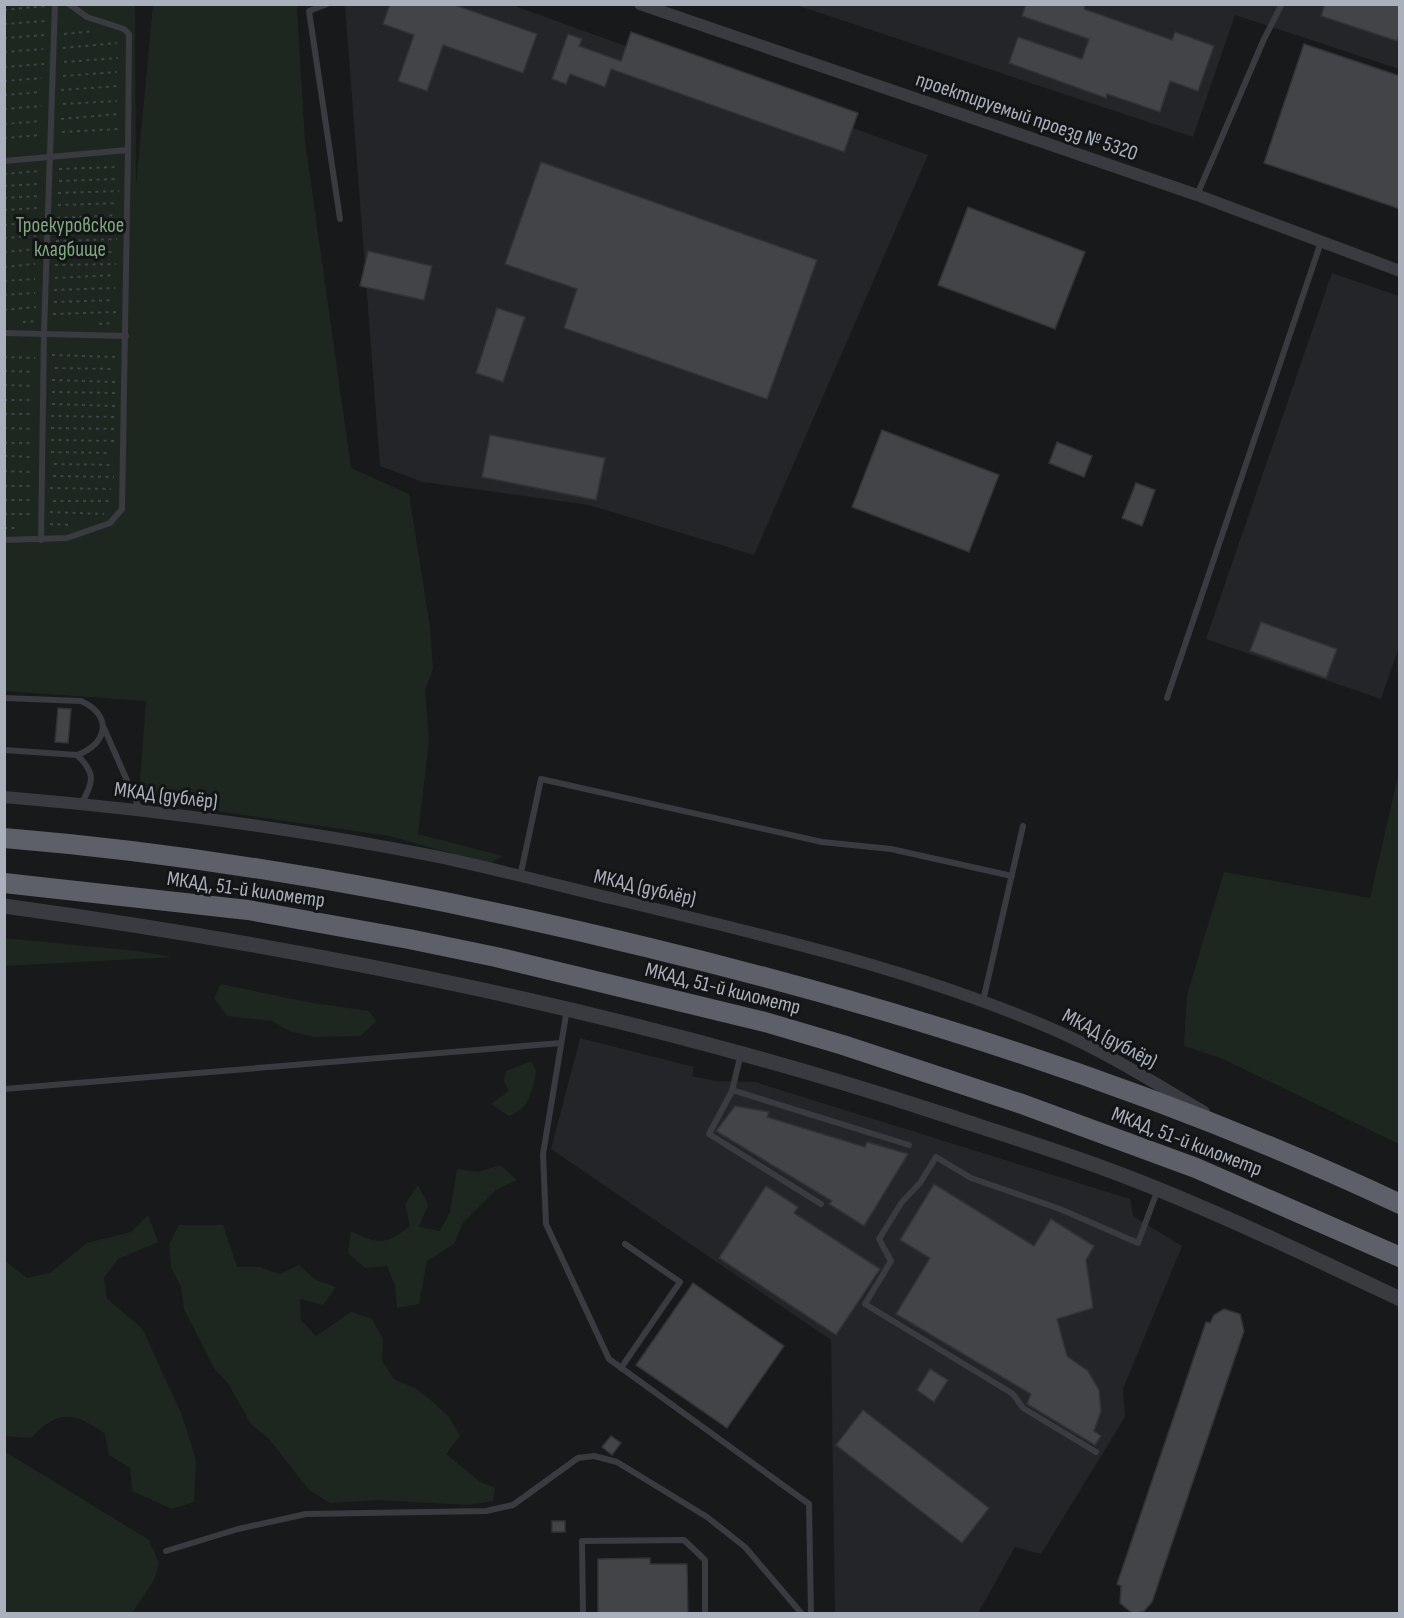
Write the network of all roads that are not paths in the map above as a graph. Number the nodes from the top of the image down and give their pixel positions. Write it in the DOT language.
graph roads {
  1 [pos="69,4"];
  2 [pos="327,4"];
  3 [pos="640,4"];
  4 [pos="1282,4"];
  5 [pos="55,5"];
  6 [pos="128,150"];
  7 [pos="51,157"];
  8 [pos="4,161"];
  9 [pos="1197,195"];
  10 [pos="340,219"];
  11 [pos="1321,242"];
  12 [pos="1400,270"];
  13 [pos="4,333"];
  14 [pos="44,333"];
  15 [pos="126,336"];
  16 [pos="4,540"];
  17 [pos="41,540"];
  18 [pos="4,698"];
  19 [pos="1167,698"];
  20 [pos="104,728"];
  21 [pos="4,750"];
  22 [pos="77,755"];
  23 [pos="4,797"];
  24 [pos="81,804"];
  25 [pos="141,811"];
  26 [pos="1023,826"];
  27 [pos="4,838"];
  28 [pos="1012,876"];
  29 [pos="519,877"];
  30 [pos="4,883"];
  31 [pos="4,906"];
  32 [pos="983,1002"];
  33 [pos="567,1009"];
  34 [pos="561,1043"];
  35 [pos="741,1053"];
  36 [pos="4,1089"];
  37 [pos="732,1090"];
  38 [pos="1241,1135"];
  39 [pos="909,1145"];
  40 [pos="1158,1189"];
  41 [pos="821,1204"];
  42 [pos="1400,1204"];
  43 [pos="625,1244"];
  44 [pos="1400,1257"];
  45 [pos="1400,1299"];
  46 [pos="621,1368"];
  47 [pos="1096,1452"];
  48 [pos="166,1551"];
  49 [pos="583,1614"];
  50 [pos="705,1614"];
  51 [pos="802,1614"];
  52 [pos="811,1614"];
  1 -- 6 [label="lane"];
  2 -- 10 [label="lane"];
  3 -- 9 [label="street, проектируемый проезд № 5320"];
  4 -- 9 [label="lane"];
  5 -- 7 [label="lane"];
  6 -- 7 [label="lane"];
  6 -- 15 [label="lane"];
  7 -- 8 [label="lane"];
  7 -- 14 [label="lane"];
  9 -- 11 [label="street, проектируемый проезд № 5320"];
  11 -- 12 [label="street, проектируемый проезд № 5320"];
  11 -- 19 [label="lane"];
  13 -- 14 [label="lane"];
  14 -- 15 [label="lane"];
  14 -- 17 [label="lane"];
  15 -- 17 [label="lane"];
  16 -- 17 [label="lane"];
  18 -- 20 [label="lane"];
  20 -- 22 [label="lane"];
  20 -- 25 [label="lane"];
  21 -- 22 [label="lane"];
  22 -- 24 [label="lane"];
  23 -- 24 [label="street, МКАД (дублёр)"];
  24 -- 25 [label="street, МКАД (дублёр)"];
  25 -- 29 [label="street, МКАД (дублёр)"];
  26 -- 28 [label="lane"];
  27 -- 38 [label="highway, МКАД, 51-й километр"];
  28 -- 29 [label="lane"];
  28 -- 32 [label="lane"];
  29 -- 32 [label="street, МКАД (дублёр)"];
  30 -- 44 [label="highway, МКАД, 51-й километр"];
  31 -- 33 [label="street"];
  32 -- 38 [label="street, МКАД (дублёр)"];
  33 -- 34 [label="lane"];
  33 -- 35 [label="street"];
  34 -- 36 [label="lane"];
  34 -- 46 [label="lane"];
  35 -- 37 [label="lane"];
  35 -- 40 [label="street"];
  37 -- 39 [label="lane"];
  37 -- 41 [label="lane"];
  38 -- 42 [label="highway, МКАД, 51-й километр"];
  40 -- 45 [label="street"];
  40 -- 47 [label="lane"];
  43 -- 46 [label="lane"];
  46 -- 52 [label="lane"];
  48 -- 51 [label="lane"];
  49 -- 50 [label="lane"];
}
